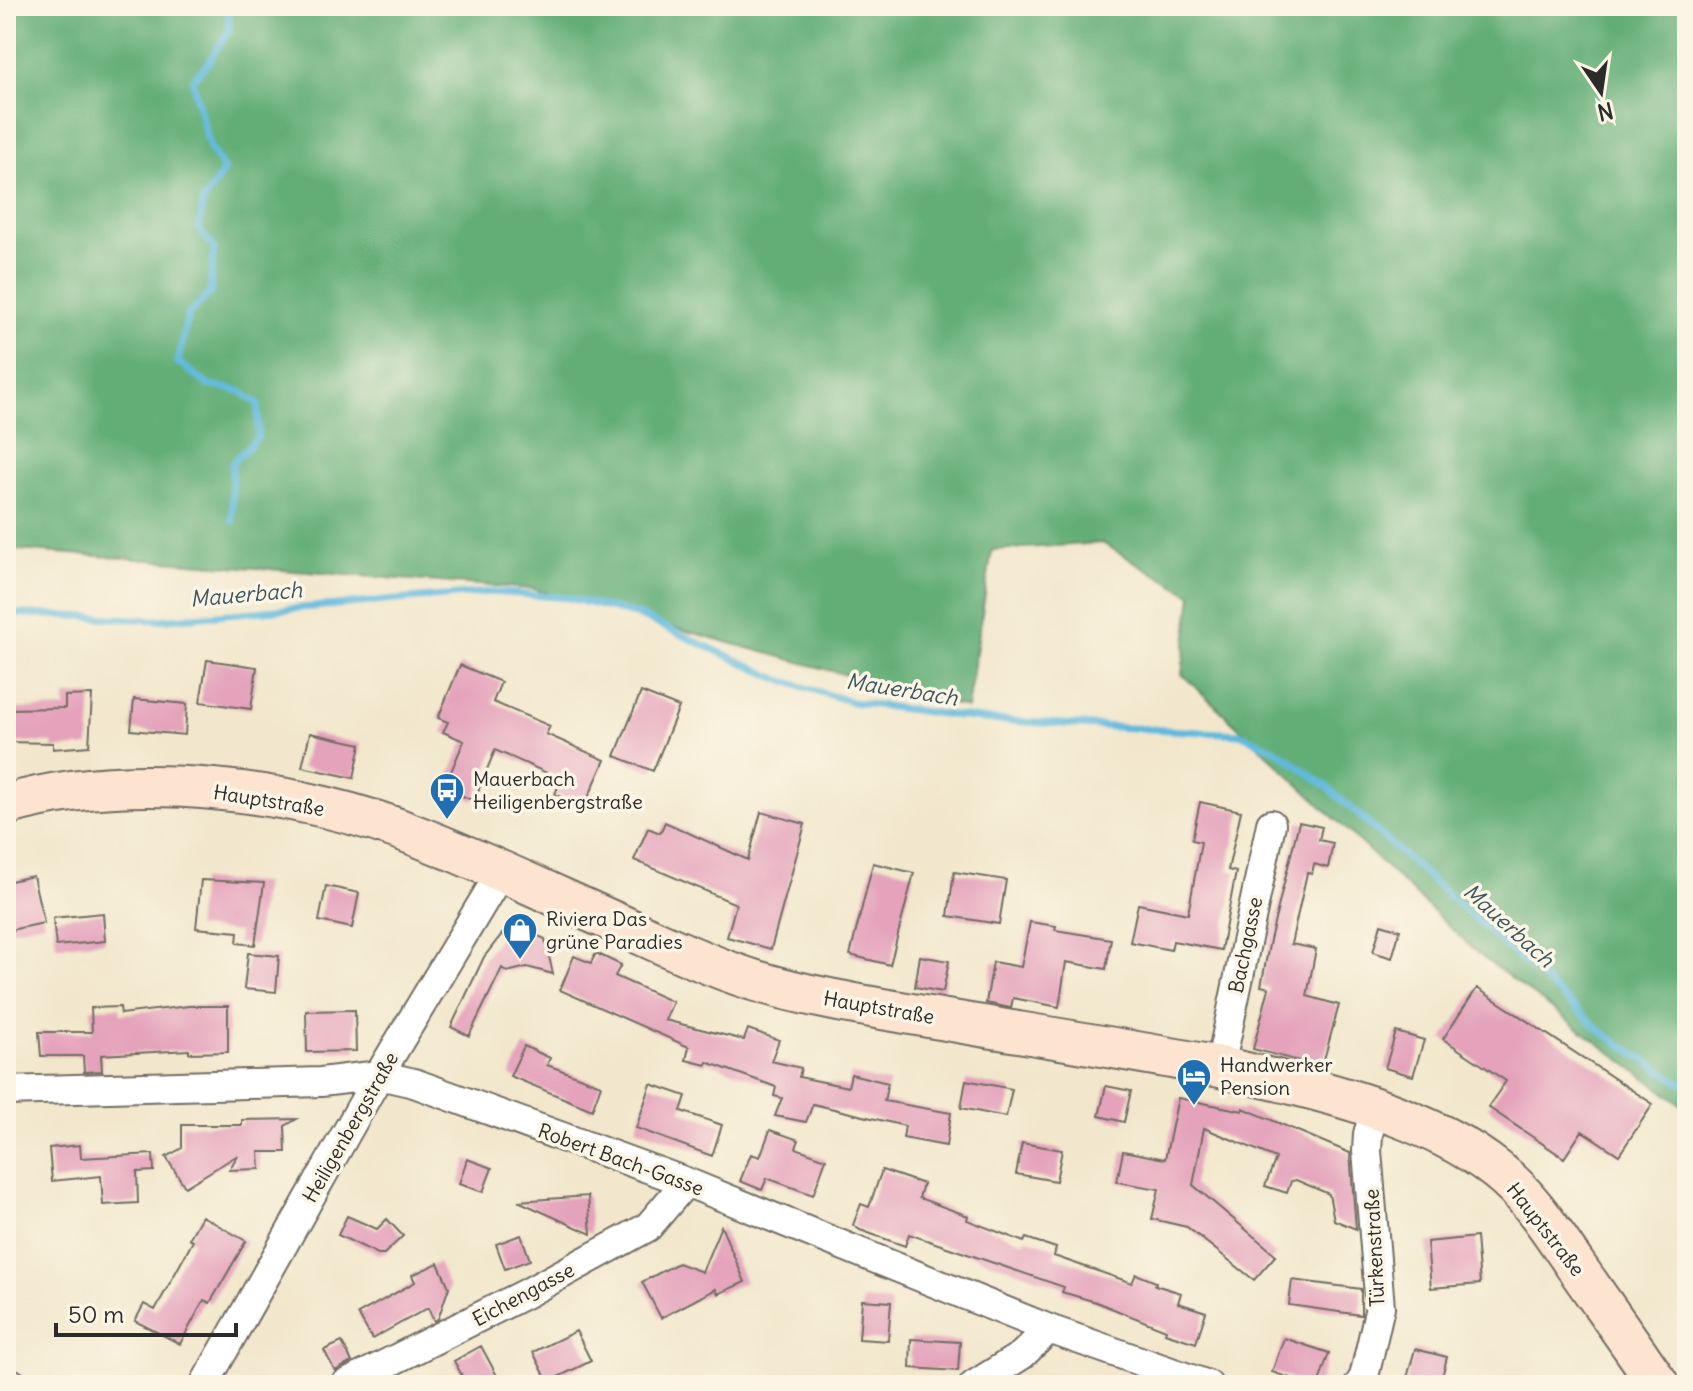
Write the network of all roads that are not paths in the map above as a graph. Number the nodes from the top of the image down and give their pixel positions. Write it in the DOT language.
graph roads {
  1 [pos="6,805"];
  2 [pos="1271,824"];
  3 [pos="501,872"];
  4 [pos="1220,1067"];
  5 [pos="379,1075"];
  6 [pos="6,1091"];
  7 [pos="1375,1110"];
  8 [pos="686,1182"];
  9 [pos="1049,1329"];
  10 [pos="6,1380"];
  11 [pos="14,1385"];
  12 [pos="204,1385"];
  13 [pos="344,1385"];
  14 [pos="974,1385"];
  15 [pos="1208,1385"];
  16 [pos="1359,1385"];
  17 [pos="1659,1385"];
  1 -- 3 [label="main road, Hauptstraße"];
  2 -- 4 [label="street, Bachgasse"];
  3 -- 4 [label="main road, Hauptstraße"];
  3 -- 5 [label="street, Heiligenbergstraße"];
  4 -- 7 [label="main road, Hauptstraße"];
  5 -- 6 [label="street, Robert Bach-Gasse"];
  5 -- 8 [label="street, Robert Bach-Gasse"];
  5 -- 12 [label="street, Heiligenbergstraße"];
  7 -- 16 [label="street, Türkenstraße"];
  7 -- 17 [label="main road, Hauptstraße"];
  8 -- 9 [label="street, Robert Bach-Gasse"];
  8 -- 13 [label="street, Eichengasse"];
  9 -- 14 [label="street"];
  9 -- 15 [label="street, Robert Bach-Gasse"];
  10 -- 11 [label="street"];
}
